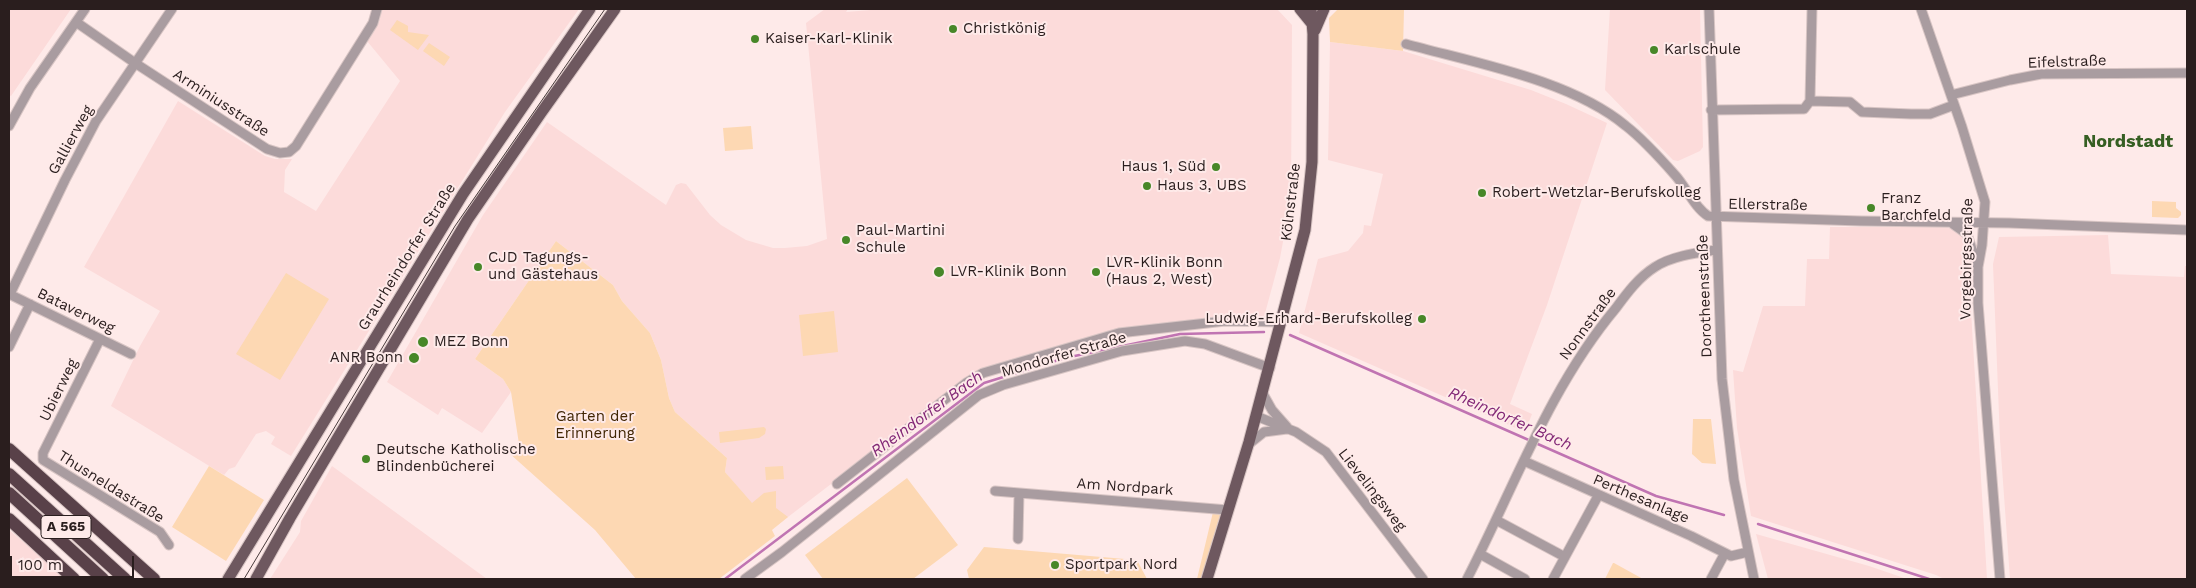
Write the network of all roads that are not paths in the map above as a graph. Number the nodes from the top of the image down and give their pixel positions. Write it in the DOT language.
graph roads {
  1 [pos="85,9"];
  2 [pos="172,9"];
  3 [pos="377,9"];
  4 [pos="590,9"];
  5 [pos="615,9"];
  6 [pos="1300,9"];
  7 [pos="1312,9"];
  8 [pos="1324,9"];
  9 [pos="1709,9"];
  10 [pos="1812,9"];
  11 [pos="1921,9"];
  12 [pos="76,22"];
  13 [pos="1313,30"];
  14 [pos="1406,44"];
  15 [pos="135,64"];
  16 [pos="2187,73"];
  17 [pos="1950,95"];
  18 [pos="1810,102"];
  19 [pos="1954,105"];
  20 [pos="1712,110"];
  21 [pos="12,112"];
  22 [pos="9,126"];
  23 [pos="1716,218"];
  24 [pos="1951,223"];
  25 [pos="1983,224"];
  26 [pos="2187,230"];
  27 [pos="1716,250"];
  28 [pos="1978,267"];
  29 [pos="10,294"];
  30 [pos="30,304"];
  31 [pos="1282,322"];
  32 [pos="100,339"];
  33 [pos="9,347"];
  34 [pos="131,354"];
  35 [pos="1270,368"];
  36 [pos="1263,394"];
  37 [pos="1256,416"];
  38 [pos="1289,429"];
  39 [pos="1249,444"];
  40 [pos="9,449"];
  41 [pos="43,453"];
  42 [pos="1524,462"];
  43 [pos="9,474"];
  44 [pos="837,484"];
  45 [pos="994,491"];
  46 [pos="9,493"];
  47 [pos="1019,493"];
  48 [pos="1598,496"];
  49 [pos="1228,510"];
  50 [pos="9,519"];
  51 [pos="1496,520"];
  52 [pos="1018,539"];
  53 [pos="169,544"];
  54 [pos="1748,552"];
  55 [pos="1480,554"];
  56 [pos="1725,554"];
  57 [pos="1565,557"];
  58 [pos="72,578"];
  59 [pos="103,579"];
  60 [pos="126,579"];
  61 [pos="154,579"];
  62 [pos="228,579"];
  63 [pos="256,579"];
  64 [pos="745,579"];
  65 [pos="1206,579"];
  66 [pos="1423,579"];
  67 [pos="1467,579"];
  68 [pos="1525,579"];
  69 [pos="1553,579"];
  70 [pos="1711,579"];
  71 [pos="1754,579"];
  72 [pos="2000,579"];
  1 -- 12 [label="street"];
  2 -- 15 [label="street, Gallierweg"];
  3 -- 15 [label="street, Arminiusstraße"];
  4 -- 62 [label="main road, Graurheindorfer Straße"];
  5 -- 63 [label="main road"];
  6 -- 13 [label="main road"];
  7 -- 13 [label="main road, Kölnstraße"];
  8 -- 13 [label="main road"];
  9 -- 20 [label="street, Dorotheenstraße"];
  10 -- 18 [label="street"];
  11 -- 17 [label="street, Vorgebirgsstraße"];
  12 -- 15 [label="street, Arminiusstraße"];
  12 -- 21 [label="street"];
  13 -- 31 [label="main road, Kölnstraße"];
  14 -- 23 [label="street, Ellerstraße"];
  15 -- 29 [label="street, Gallierweg"];
  16 -- 17 [label="street, Eifelstraße"];
  17 -- 19 [label="street, Vorgebirgsstraße"];
  18 -- 19 [label="street"];
  18 -- 20 [label="street"];
  19 -- 25 [label="street, Vorgebirgsstraße"];
  20 -- 23 [label="street, Dorotheenstraße"];
  21 -- 22 [label="street"];
  23 -- 24 [label="street, Ellerstraße"];
  23 -- 27 [label="street, Dorotheenstraße"];
  24 -- 25 [label="street, Ellerstraße"];
  24 -- 28 [label="street"];
  25 -- 26 [label="street, Ellerstraße"];
  25 -- 28 [label="street, Vorgebirgsstraße"];
  27 -- 42 [label="street, Nonnstraße"];
  27 -- 54 [label="street, Dorotheenstraße"];
  28 -- 72 [label="street, Vorgebirgsstraße"];
  29 -- 30 [label="street, Bataverweg"];
  30 -- 32 [label="street, Bataverweg"];
  30 -- 33 [label="street"];
  31 -- 35 [label="main road, Kölnstraße"];
  31 -- 44 [label="street"];
  32 -- 34 [label="street, Bataverweg"];
  32 -- 41 [label="street, Ubierweg"];
  35 -- 36 [label="main road, Kölnstraße"];
  35 -- 64 [label="street, Mondorfer Straße"];
  36 -- 37 [label="main road, Kölnstraße"];
  36 -- 38 [label="street"];
  37 -- 38 [label="street, Lievelingsweg"];
  37 -- 39 [label="main road, Kölnstraße"];
  38 -- 39 [label="street"];
  38 -- 66 [label="street, Lievelingsweg"];
  39 -- 49 [label="main road, Kölnstraße"];
  40 -- 61 [label="highway"];
  41 -- 53 [label="street, Thusneldastraße"];
  42 -- 48 [label="street, Perthesanlage"];
  42 -- 51 [label="street, Nonnstraße"];
  43 -- 60 [label="highway, A 565"];
  45 -- 47 [label="street, Am Nordpark"];
  46 -- 59 [label="highway, A 565"];
  47 -- 49 [label="street, Am Nordpark"];
  47 -- 52 [label="street"];
  48 -- 56 [label="street, Perthesanlage"];
  48 -- 57 [label="street"];
  49 -- 65 [label="main road, Kölnstraße"];
  50 -- 58 [label="highway"];
  51 -- 55 [label="street, Nonnstraße"];
  51 -- 57 [label="street"];
  54 -- 56 [label="street"];
  54 -- 71 [label="street, Dorotheenstraße"];
  55 -- 67 [label="street, Nonnstraße"];
  55 -- 68 [label="street"];
  56 -- 70 [label="street"];
  57 -- 69 [label="street"];
}
